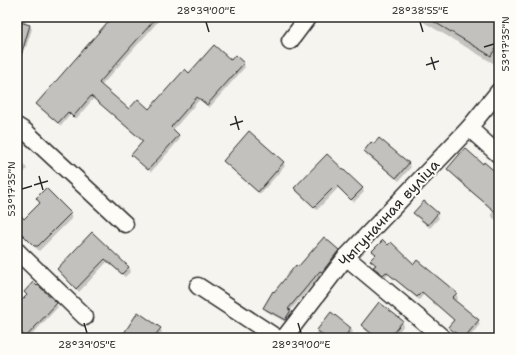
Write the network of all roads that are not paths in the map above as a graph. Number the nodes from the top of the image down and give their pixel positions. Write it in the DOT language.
graph roads {
  1 [pos="308,17"];
  2 [pos="290,41"];
  3 [pos="499,91"];
  4 [pos="17,126"];
  5 [pos="469,128"];
  6 [pos="499,154"];
  7 [pos="125,224"];
  8 [pos="17,251"];
  9 [pos="346,257"];
  10 [pos="198,286"];
  11 [pos="85,317"];
  12 [pos="277,338"];
  13 [pos="284,338"];
  14 [pos="443,338"];
  1 -- 2 [label="street"];
  3 -- 5 [label="street, Чыгуначная вуліца"];
  4 -- 7 [label="street"];
  5 -- 6 [label="street"];
  5 -- 9 [label="street, Чыгуначная вуліца"];
  8 -- 11 [label="street"];
  9 -- 13 [label="street, Чыгуначная вуліца"];
  9 -- 14 [label="street"];
  10 -- 12 [label="street"];
}
